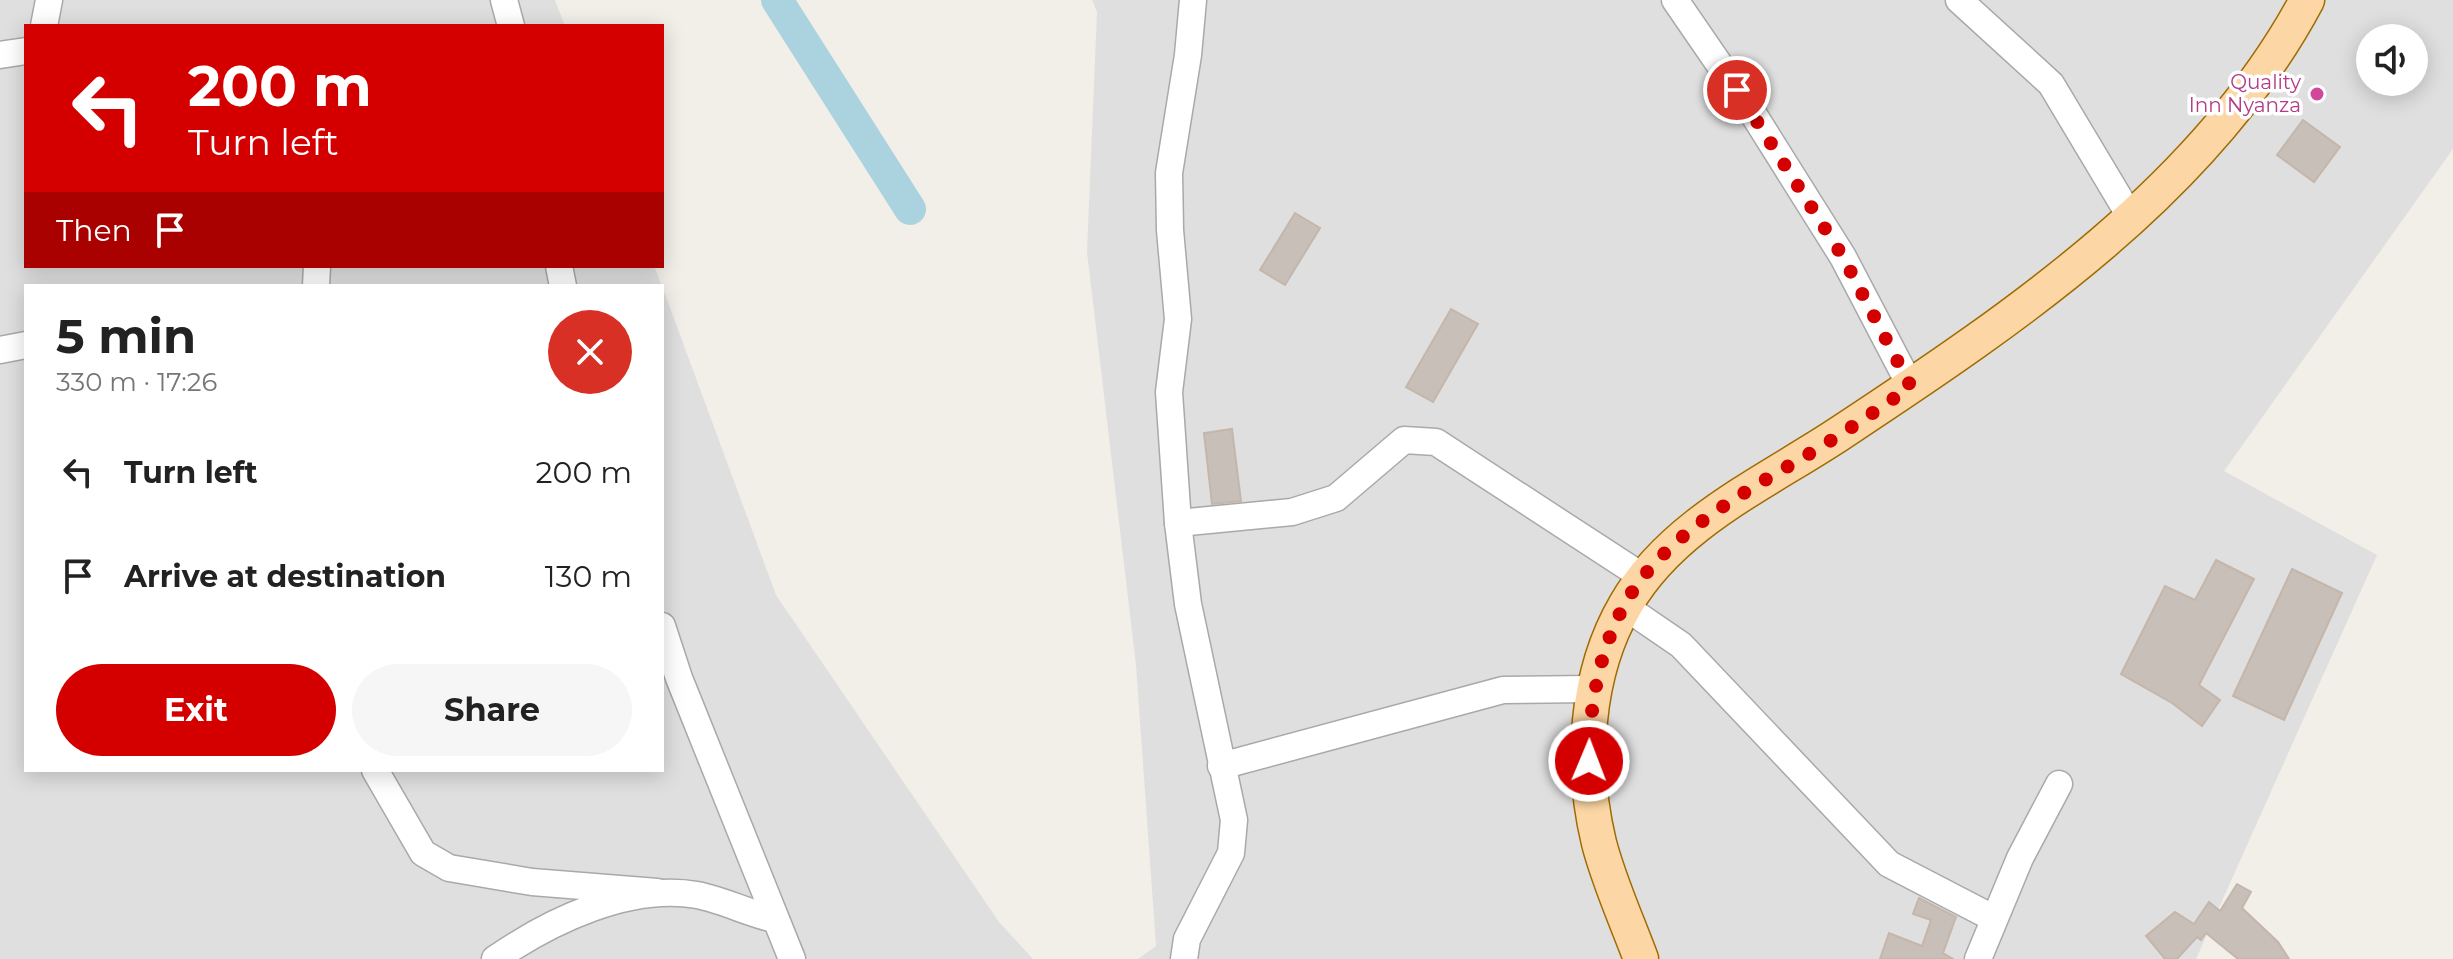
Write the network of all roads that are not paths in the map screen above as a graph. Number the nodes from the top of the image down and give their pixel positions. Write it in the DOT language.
graph roads {
  1 [pos="49,0"];
  2 [pos="504,0"];
  3 [pos="1193,0"];
  4 [pos="1675,0"];
  5 [pos="1959,0"];
  6 [pos="2307,0"];
  7 [pos="44,24"];
  8 [pos="510,24"];
  9 [pos="24,51"];
  10 [pos="0,55"];
  11 [pos="2130,216"];
  12 [pos="24,345"];
  13 [pos="0,350"];
  14 [pos="1911,387"];
  15 [pos="1178,523"];
  16 [pos="1643,577"];
  17 [pos="1624,606"];
  18 [pos="664,632"];
  19 [pos="1594,689"];
  20 [pos="1221,766"];
  21 [pos="376,772"];
  22 [pos="2059,784"];
  23 [pos="657,892"];
  24 [pos="1993,918"];
  25 [pos="774,919"];
  26 [pos="495,959"];
  27 [pos="792,959"];
  28 [pos="1184,959"];
  29 [pos="1641,959"];
  30 [pos="1978,959"];
  1 -- 7 [label="street"];
  2 -- 8 [label="street"];
  3 -- 15 [label="street"];
  4 -- 14 [label="street"];
  5 -- 11 [label="street"];
  6 -- 11 [label="main road"];
  9 -- 10 [label="street"];
  11 -- 14 [label="main road"];
  12 -- 13 [label="street"];
  14 -- 16 [label="main road"];
  15 -- 16 [label="street"];
  15 -- 20 [label="street"];
  16 -- 17 [label="main road"];
  17 -- 19 [label="main road"];
  17 -- 24 [label="street"];
  18 -- 25 [label="street"];
  19 -- 20 [label="street"];
  19 -- 29 [label="main road"];
  20 -- 28 [label="street"];
  21 -- 23 [label="street"];
  22 -- 24 [label="street"];
  23 -- 25 [label="street"];
  23 -- 26 [label="street"];
  24 -- 30 [label="street"];
  25 -- 27 [label="street"];
}
